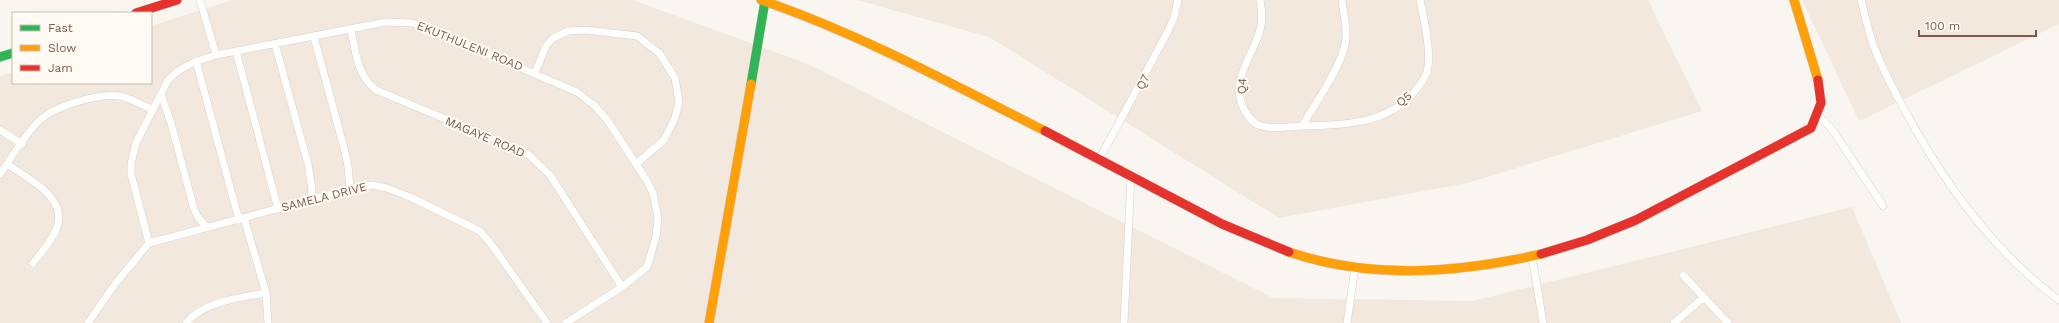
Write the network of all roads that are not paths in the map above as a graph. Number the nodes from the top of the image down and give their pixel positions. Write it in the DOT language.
graph roads {
  1 [pos="177,0"];
  2 [pos="200,0"];
  3 [pos="1178,0"];
  4 [pos="1260,0"];
  5 [pos="1342,0"];
  6 [pos="1420,0"];
  7 [pos="1794,0"];
  8 [pos="1860,0"];
  9 [pos="763,1"];
  10 [pos="139,12"];
  11 [pos="351,30"];
  12 [pos="314,37"];
  13 [pos="276,44"];
  14 [pos="236,52"];
  15 [pos="12,53"];
  16 [pos="216,55"];
  17 [pos="0,57"];
  18 [pos="196,61"];
  19 [pos="535,73"];
  20 [pos="161,94"];
  21 [pos="152,110"];
  22 [pos="1818,115"];
  23 [pos="1302,126"];
  24 [pos="0,130"];
  25 [pos="22,144"];
  26 [pos="1099,160"];
  27 [pos="7,164"];
  28 [pos="636,164"];
  29 [pos="0,174"];
  30 [pos="1131,176"];
  31 [pos="350,189"];
  32 [pos="311,199"];
  33 [pos="1883,206"];
  34 [pos="278,209"];
  35 [pos="241,219"];
  36 [pos="208,228"];
  37 [pos="149,243"];
  38 [pos="1532,256"];
  39 [pos="33,264"];
  40 [pos="1355,267"];
  41 [pos="1683,275"];
  42 [pos="622,287"];
  43 [pos="266,293"];
  44 [pos="1703,298"];
  45 [pos="2059,300"];
  46 [pos="88,323"];
  47 [pos="186,323"];
  48 [pos="268,323"];
  49 [pos="547,323"];
  50 [pos="566,323"];
  51 [pos="710,323"];
  52 [pos="1124,323"];
  53 [pos="1347,323"];
  54 [pos="1543,323"];
  55 [pos="1674,323"];
  56 [pos="1728,323"];
  1 -- 10 [label="street"];
  2 -- 16 [label="street"];
  3 -- 26 [label="street, Q7"];
  4 -- 23 [label="street, Q4"];
  5 -- 23 [label="street"];
  6 -- 23 [label="street, Q5"];
  7 -- 22 [label="street"];
  8 -- 45 [label="street"];
  9 -- 26 [label="street"];
  9 -- 51 [label="street"];
  11 -- 12 [label="street, EKUTHULENI ROAD"];
  11 -- 19 [label="street, EKUTHULENI ROAD"];
  11 -- 42 [label="street, MAGAYE ROAD"];
  12 -- 13 [label="street, EKUTHULENI ROAD"];
  12 -- 31 [label="street"];
  13 -- 14 [label="street, EKUTHULENI ROAD"];
  13 -- 32 [label="street"];
  14 -- 16 [label="street, EKUTHULENI ROAD"];
  14 -- 34 [label="street"];
  15 -- 17 [label="street"];
  16 -- 18 [label="street, EKUTHULENI ROAD"];
  18 -- 20 [label="street, EKUTHULENI ROAD"];
  18 -- 35 [label="street"];
  19 -- 28 [label="street, EKUTHULENI ROAD"];
  19 -- 28 [label="street"];
  20 -- 21 [label="street, EKUTHULENI ROAD"];
  20 -- 36 [label="street"];
  21 -- 25 [label="street"];
  21 -- 37 [label="street, EKUTHULENI ROAD"];
  22 -- 33 [label="street"];
  22 -- 38 [label="street"];
  24 -- 25 [label="street"];
  25 -- 27 [label="street"];
  26 -- 30 [label="street"];
  27 -- 29 [label="street"];
  27 -- 39 [label="street"];
  28 -- 42 [label="street, EKUTHULENI ROAD"];
  30 -- 40 [label="street"];
  30 -- 52 [label="street"];
  31 -- 32 [label="street, SAMELA DRIVE"];
  31 -- 49 [label="street, SAMELA DRIVE"];
  32 -- 34 [label="street, SAMELA DRIVE"];
  34 -- 35 [label="street, SAMELA DRIVE"];
  35 -- 36 [label="street, SAMELA DRIVE"];
  35 -- 43 [label="street"];
  36 -- 37 [label="street, SAMELA DRIVE"];
  37 -- 46 [label="street"];
  38 -- 40 [label="street"];
  38 -- 54 [label="street"];
  40 -- 53 [label="street"];
  41 -- 44 [label="street"];
  42 -- 50 [label="street, EKUTHULENI ROAD"];
  43 -- 47 [label="street"];
  43 -- 48 [label="street"];
  44 -- 55 [label="street"];
  44 -- 56 [label="street"];
}
